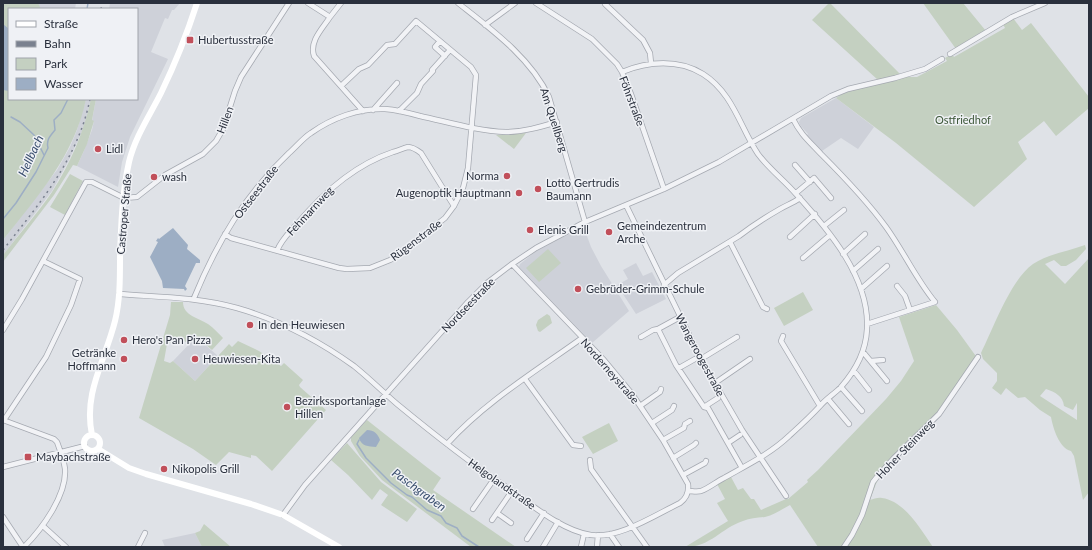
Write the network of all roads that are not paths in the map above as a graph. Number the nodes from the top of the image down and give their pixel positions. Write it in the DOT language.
graph roads {
  1 [pos="197,3"];
  2 [pos="289,3"];
  3 [pos="308,3"];
  4 [pos="341,3"];
  5 [pos="458,3"];
  6 [pos="515,3"];
  7 [pos="536,3"];
  8 [pos="1045,3"];
  9 [pos="605,4"];
  10 [pos="330,16"];
  11 [pos="485,25"];
  12 [pos="440,41"];
  13 [pos="450,50"];
  14 [pos="950,54"];
  15 [pos="445,56"];
  16 [pos="942,59"];
  17 [pos="651,63"];
  18 [pos="622,72"];
  19 [pos="397,83"];
  20 [pos="341,86"];
  21 [pos="373,110"];
  22 [pos="363,111"];
  23 [pos="400,111"];
  24 [pos="793,118"];
  25 [pos="557,122"];
  26 [pos="472,128"];
  27 [pos="752,143"];
  28 [pos="795,165"];
  29 [pos="810,182"];
  30 [pos="664,189"];
  31 [pos="796,194"];
  32 [pos="124,198"];
  33 [pos="800,198"];
  34 [pos="831,198"];
  35 [pos="454,206"];
  36 [pos="626,206"];
  37 [pos="844,210"];
  38 [pos="815,214"];
  39 [pos="584,222"];
  40 [pos="824,226"];
  41 [pos="225,234"];
  42 [pos="830,234"];
  43 [pos="865,234"];
  44 [pos="790,237"];
  45 [pos="730,242"];
  46 [pos="878,249"];
  47 [pos="277,251"];
  48 [pos="843,254"];
  49 [pos="803,258"];
  50 [pos="43,261"];
  51 [pos="512,264"];
  52 [pos="887,266"];
  53 [pos="853,271"];
  54 [pos="664,285"];
  55 [pos="897,286"];
  56 [pos="861,289"];
  57 [pos="119,294"];
  58 [pos="194,298"];
  59 [pos="767,309"];
  60 [pos="910,310"];
  61 [pos="680,317"];
  62 [pos="867,324"];
  63 [pos="658,329"];
  64 [pos="3,330"];
  65 [pos="782,336"];
  66 [pos="641,337"];
  67 [pos="737,337"];
  68 [pos="582,338"];
  69 [pos="863,352"];
  70 [pos="978,357"];
  71 [pos="695,359"];
  72 [pos="701,359"];
  73 [pos="750,359"];
  74 [pos="883,360"];
  75 [pos="871,361"];
  76 [pos="679,368"];
  77 [pos="854,371"];
  78 [pos="525,378"];
  79 [pos="887,381"];
  80 [pos="715,383"];
  81 [pos="841,386"];
  82 [pos="661,389"];
  83 [pos="869,390"];
  84 [pos="385,394"];
  85 [pos="718,398"];
  86 [pos="828,399"];
  87 [pos="640,406"];
  88 [pos="674,406"];
  89 [pos="820,406"];
  90 [pos="704,407"];
  91 [pos="862,411"];
  92 [pos="3,420"];
  93 [pos="690,421"];
  94 [pos="652,423"];
  95 [pos="849,424"];
  96 [pos="92,435"];
  97 [pos="740,435"];
  98 [pos="663,440"];
  99 [pos="696,443"];
  100 [pos="728,443"];
  101 [pos="447,444"];
  102 [pos="85,446"];
  103 [pos="580,446"];
  104 [pos="98,449"];
  105 [pos="61,452"];
  106 [pos="673,458"];
  107 [pos="760,458"];
  108 [pos="590,460"];
  109 [pos="706,461"];
  110 [pos="3,467"];
  111 [pos="742,468"];
  112 [pos="683,476"];
  113 [pos="494,479"];
  114 [pos="512,491"];
  115 [pos="688,491"];
  116 [pos="786,496"];
  117 [pos="473,509"];
  118 [pos="497,513"];
  119 [pos="544,513"];
  120 [pos="283,515"];
  121 [pos="3,517"];
  122 [pos="492,520"];
  123 [pos="558,522"];
  124 [pos="511,523"];
  125 [pos="42,526"];
  126 [pos="632,526"];
  127 [pos="145,533"];
  128 [pos="584,534"];
  129 [pos="610,534"];
  130 [pos="598,535"];
  131 [pos="527,539"];
  132 [pos="24,547"];
  133 [pos="66,547"];
  134 [pos="138,547"];
  135 [pos="339,547"];
  136 [pos="543,547"];
  137 [pos="581,547"];
  138 [pos="597,547"];
  139 [pos="619,547"];
  140 [pos="647,547"];
  141 [pos="844,547"];
  1 -- 32 [label="main road, Castroper Straße"];
  2 -- 32 [label="street, Hillen"];
  3 -- 10 [label="street"];
  4 -- 10 [label="street"];
  5 -- 11 [label="street, Am Quellberg"];
  6 -- 11 [label="street"];
  7 -- 18 [label="street, Föhrstraße"];
  8 -- 14 [label="street"];
  9 -- 17 [label="street"];
  10 -- 20 [label="street"];
  11 -- 25 [label="street, Am Quellberg"];
  12 -- 13 [label="street"];
  12 -- 15 [label="street"];
  12 -- 20 [label="street"];
  13 -- 15 [label="street"];
  13 -- 26 [label="street, Rügenstraße"];
  15 -- 23 [label="street"];
  16 -- 24 [label="street, Nordseestraße"];
  17 -- 18 [label="street"];
  17 -- 27 [label="street"];
  18 -- 30 [label="street, Föhrstraße"];
  19 -- 21 [label="street"];
  20 -- 22 [label="street"];
  21 -- 22 [label="street, Ostseestraße"];
  21 -- 23 [label="street, Ostseestraße"];
  22 -- 41 [label="street, Ostseestraße"];
  23 -- 26 [label="street, Ostseestraße"];
  24 -- 27 [label="street, Nordseestraße"];
  24 -- 60 [label="street"];
  25 -- 26 [label="street, Ostseestraße"];
  25 -- 39 [label="street, Am Quellberg"];
  26 -- 35 [label="street, Rügenstraße"];
  27 -- 30 [label="street, Nordseestraße"];
  27 -- 31 [label="street"];
  28 -- 29 [label="street"];
  29 -- 31 [label="street"];
  29 -- 34 [label="street"];
  30 -- 36 [label="street, Nordseestraße"];
  31 -- 33 [label="street"];
  32 -- 50 [label="street"];
  32 -- 57 [label="main road, Castroper Straße"];
  33 -- 38 [label="street"];
  33 -- 45 [label="street"];
  35 -- 47 [label="street, Rügenstraße"];
  35 -- 47 [label="street, Fehmarnweg"];
  36 -- 39 [label="street, Nordseestraße"];
  36 -- 54 [label="street, Wangeroogestraße"];
  37 -- 40 [label="street"];
  38 -- 40 [label="street"];
  38 -- 44 [label="street"];
  39 -- 51 [label="street, Nordseestraße"];
  40 -- 42 [label="street"];
  41 -- 47 [label="street, Rügenstraße"];
  41 -- 58 [label="street, Ostseestraße"];
  42 -- 48 [label="street"];
  42 -- 49 [label="street"];
  43 -- 48 [label="street"];
  45 -- 54 [label="street"];
  45 -- 59 [label="street"];
  46 -- 53 [label="street"];
  48 -- 53 [label="street"];
  50 -- 64 [label="street"];
  50 -- 92 [label="street"];
  51 -- 68 [label="street, Norderneystraße"];
  51 -- 84 [label="street, Nordseestraße"];
  52 -- 56 [label="street"];
  53 -- 56 [label="street"];
  54 -- 61 [label="street, Wangeroogestraße"];
  55 -- 60 [label="street"];
  56 -- 62 [label="street"];
  57 -- 58 [label="street"];
  57 -- 96 [label="main road, Castroper Straße"];
  58 -- 84 [label="street"];
  60 -- 62 [label="street"];
  61 -- 63 [label="street"];
  61 -- 72 [label="street, Wangeroogestraße"];
  62 -- 69 [label="street"];
  63 -- 66 [label="street"];
  63 -- 76 [label="street"];
  65 -- 89 [label="street"];
  67 -- 72 [label="street"];
  68 -- 78 [label="street"];
  68 -- 87 [label="street, Norderneystraße"];
  69 -- 75 [label="street"];
  69 -- 77 [label="street"];
  70 -- 141 [label="street, Hoher Steinweg"];
  71 -- 76 [label="street"];
  72 -- 80 [label="street, Wangeroogestraße"];
  73 -- 80 [label="street"];
  74 -- 75 [label="street"];
  75 -- 79 [label="street"];
  76 -- 90 [label="street"];
  77 -- 81 [label="street"];
  77 -- 83 [label="street"];
  78 -- 101 [label="street"];
  78 -- 103 [label="street"];
  80 -- 107 [label="street, Wangeroogestraße"];
  81 -- 86 [label="street"];
  81 -- 91 [label="street"];
  82 -- 87 [label="street"];
  84 -- 101 [label="street, Helgolandstraße"];
  84 -- 120 [label="street, Nordseestraße"];
  85 -- 90 [label="street"];
  86 -- 89 [label="street"];
  86 -- 95 [label="street"];
  87 -- 94 [label="street, Norderneystraße"];
  88 -- 94 [label="street"];
  89 -- 107 [label="street"];
  90 -- 100 [label="street"];
  92 -- 105 [label="street"];
  93 -- 98 [label="street"];
  94 -- 98 [label="street, Norderneystraße"];
  96 -- 102 [label="main road"];
  96 -- 104 [label="main road, Castroper Straße"];
  97 -- 100 [label="street"];
  98 -- 106 [label="street, Norderneystraße"];
  99 -- 106 [label="street"];
  100 -- 111 [label="street"];
  101 -- 113 [label="street, Helgolandstraße"];
  102 -- 104 [label="main road"];
  102 -- 105 [label="street"];
  104 -- 120 [label="main road"];
  105 -- 110 [label="street"];
  105 -- 125 [label="street"];
  106 -- 112 [label="street, Norderneystraße"];
  107 -- 111 [label="street"];
  107 -- 116 [label="street, Wangeroogestraße"];
  108 -- 126 [label="street"];
  109 -- 112 [label="street"];
  111 -- 115 [label="street"];
  112 -- 115 [label="street, Norderneystraße"];
  113 -- 114 [label="street, Helgolandstraße"];
  113 -- 117 [label="street"];
  114 -- 118 [label="street"];
  114 -- 119 [label="street, Helgolandstraße"];
  115 -- 126 [label="street"];
  118 -- 122 [label="street"];
  118 -- 124 [label="street"];
  119 -- 123 [label="street, Helgolandstraße"];
  119 -- 131 [label="street"];
  120 -- 135 [label="main road"];
  121 -- 132 [label="street"];
  123 -- 128 [label="street, Helgolandstraße"];
  123 -- 136 [label="street"];
  125 -- 132 [label="street"];
  125 -- 133 [label="street"];
  126 -- 129 [label="street, Helgolandstraße"];
  126 -- 140 [label="street"];
  127 -- 134 [label="street"];
  128 -- 130 [label="street, Helgolandstraße"];
  128 -- 137 [label="street"];
  129 -- 130 [label="street, Helgolandstraße"];
  129 -- 139 [label="street"];
  130 -- 138 [label="street"];
}
